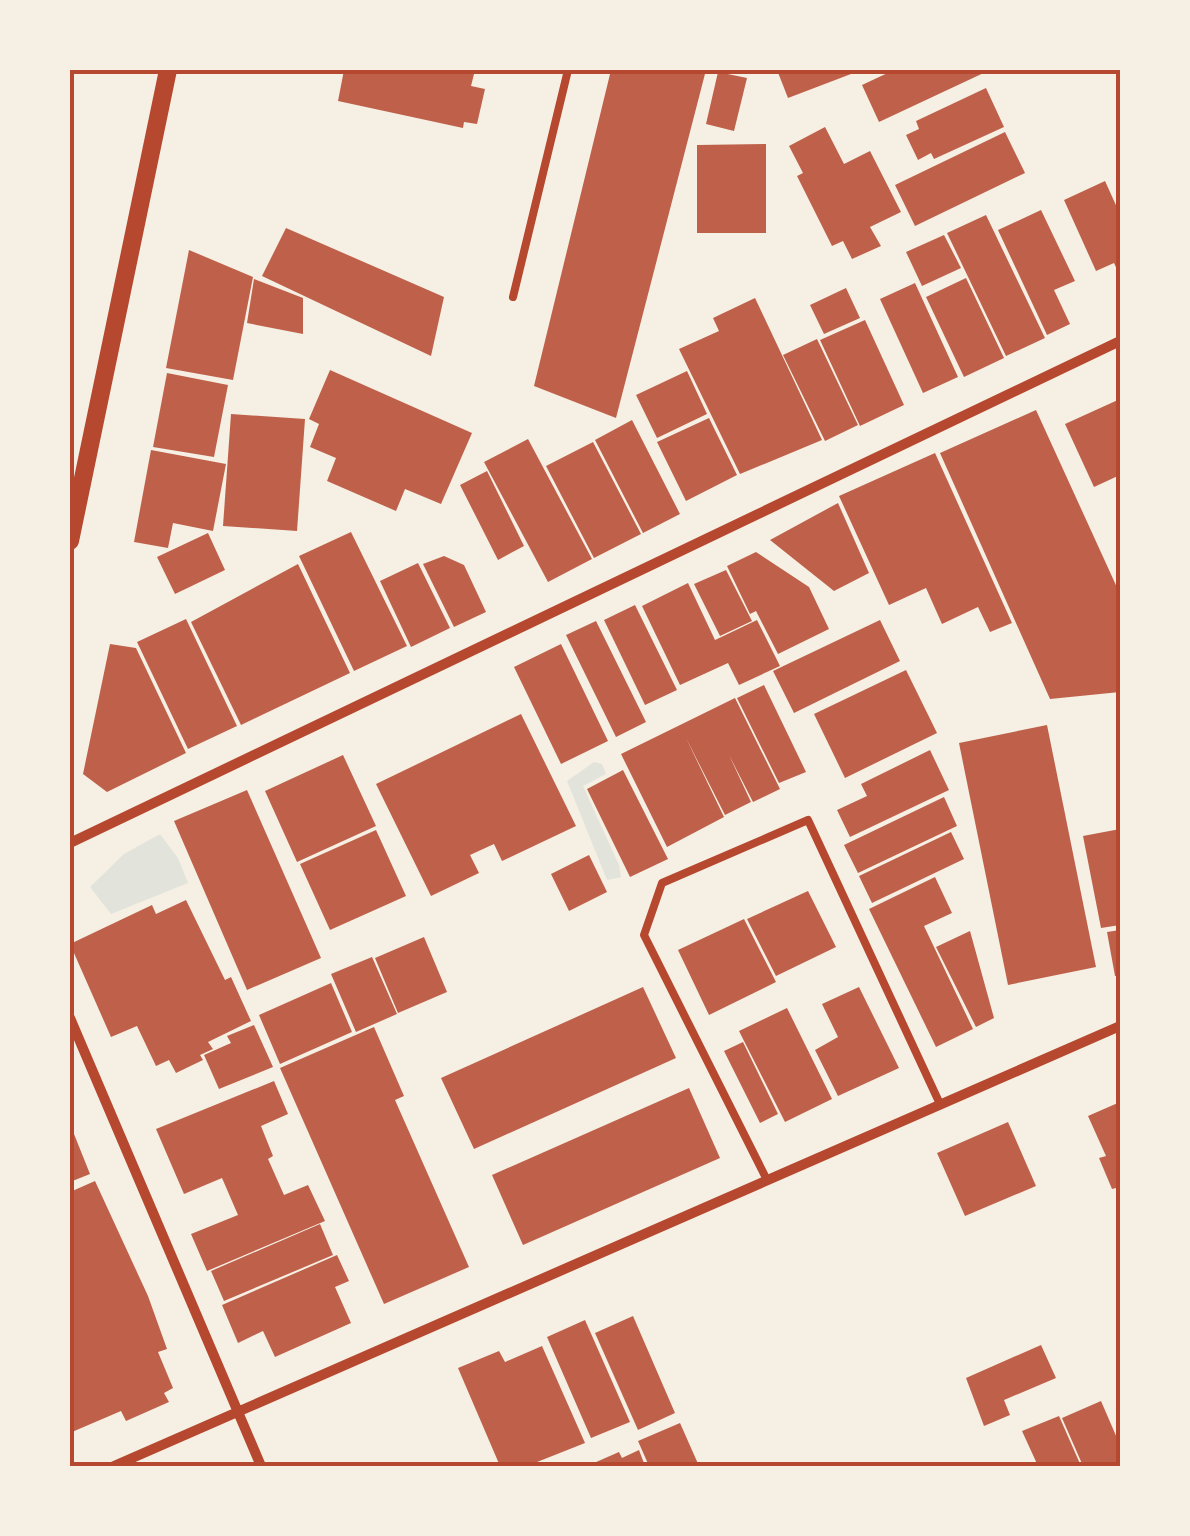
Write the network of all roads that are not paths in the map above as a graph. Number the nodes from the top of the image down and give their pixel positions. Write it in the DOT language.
graph roads {
  1 [pos="168,70"];
  2 [pos="568,70"];
  3 [pos="512,297"];
  4 [pos="1120,341"];
  5 [pos="70,541"];
  6 [pos="70,843"];
  7 [pos="70,1018"];
  8 [pos="1120,1026"];
  9 [pos="940,1104"];
  10 [pos="767,1180"];
  11 [pos="237,1412"];
  12 [pos="114,1466"];
  13 [pos="262,1466"];
  1 -- 5 [label="street"];
  2 -- 3 [label="lane"];
  4 -- 6 [label="street"];
  7 -- 11 [label="street"];
  8 -- 9 [label="street"];
  9 -- 10 [label="street"];
  9 -- 10 [label="lane"];
  10 -- 11 [label="street"];
  11 -- 12 [label="street"];
  11 -- 13 [label="street"];
}
